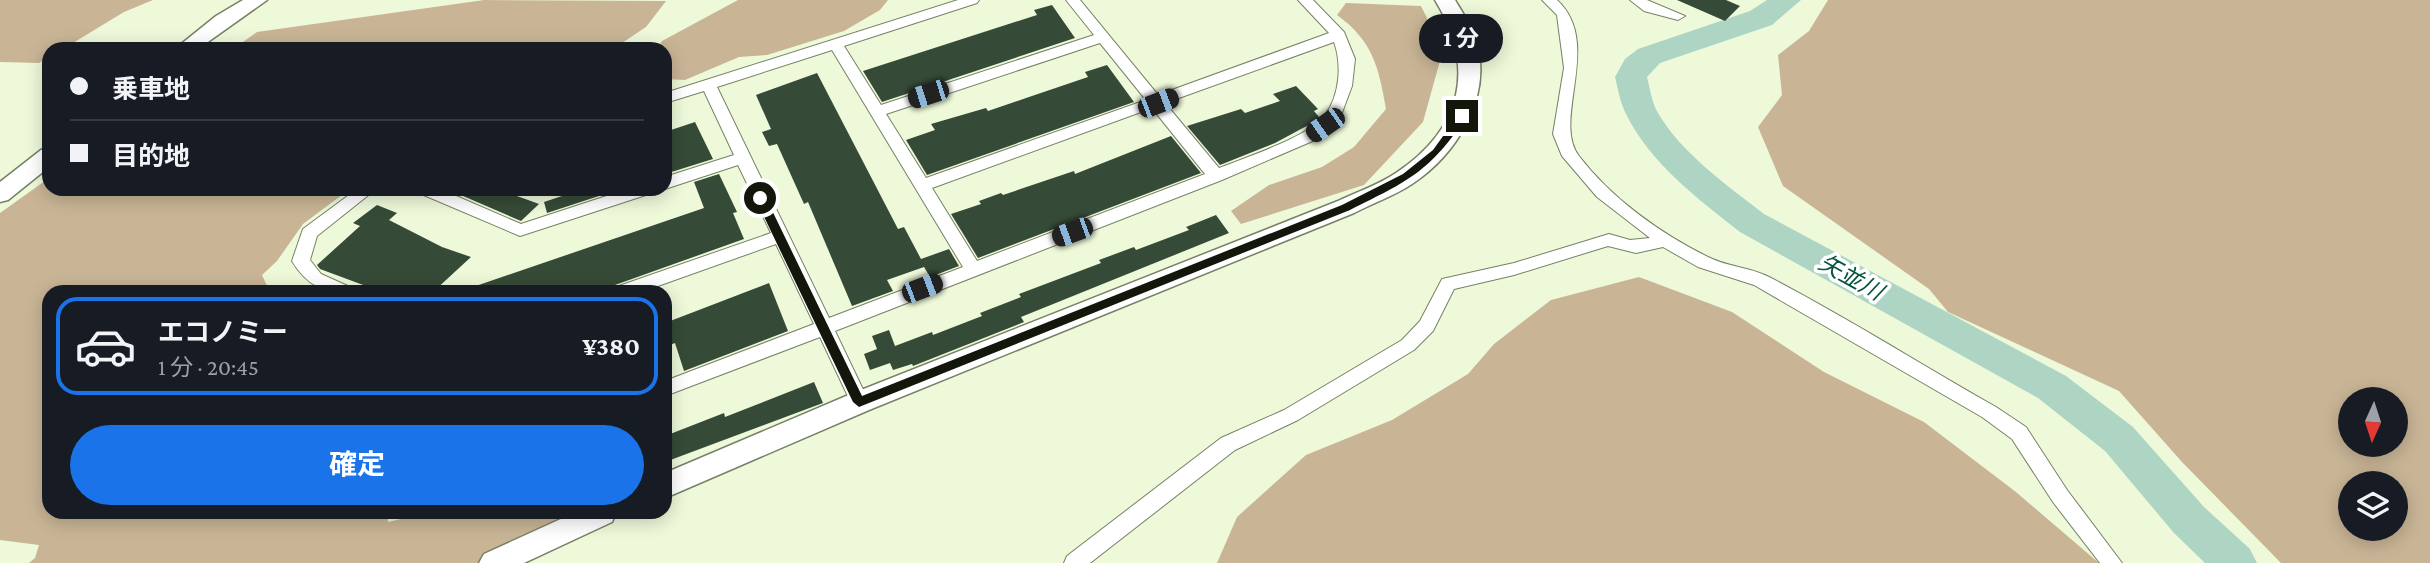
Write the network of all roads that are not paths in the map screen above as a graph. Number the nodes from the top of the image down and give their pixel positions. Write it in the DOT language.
graph roads {
  1 [pos="257,0"];
  2 [pos="972,0"];
  3 [pos="1073,0"];
  4 [pos="1305,0"];
  5 [pos="1445,0"];
  6 [pos="1549,0"];
  7 [pos="1637,0"];
  8 [pos="1678,16"];
  9 [pos="1339,35"];
  10 [pos="1102,37"];
  11 [pos="194,42"];
  12 [pos="835,44"];
  13 [pos="708,84"];
  14 [pos="672,96"];
  15 [pos="1158,103"];
  16 [pos="878,111"];
  17 [pos="741,158"];
  18 [pos="42,161"];
  19 [pos="1216,176"];
  20 [pos="672,181"];
  21 [pos="922,187"];
  22 [pos="0,194"];
  23 [pos="359,196"];
  24 [pos="441,196"];
  25 [pos="624,196"];
  26 [pos="779,237"];
  27 [pos="1663,239"];
  28 [pos="972,269"];
  29 [pos="328,285"];
  30 [pos="642,285"];
  31 [pos="822,327"];
  32 [pos="672,386"];
  33 [pos="859,402"];
  34 [pos="672,483"];
  35 [pos="588,519"];
  36 [pos="494,563"];
  37 [pos="1074,563"];
  38 [pos="2112,563"];
  1 -- 11 [label="street"];
  2 -- 12 [label="street"];
  3 -- 10 [label="street"];
  4 -- 9 [label="street"];
  5 -- 33 [label="street"];
  6 -- 27 [label="street"];
  7 -- 8 [label="street"];
  9 -- 15 [label="street"];
  9 -- 19 [label="street"];
  10 -- 15 [label="street"];
  10 -- 16 [label="street"];
  12 -- 13 [label="street"];
  12 -- 16 [label="street"];
  13 -- 14 [label="street"];
  13 -- 17 [label="street"];
  15 -- 19 [label="street"];
  15 -- 21 [label="street"];
  16 -- 21 [label="street"];
  17 -- 20 [label="street"];
  17 -- 26 [label="street"];
  18 -- 22 [label="street"];
  19 -- 28 [label="street"];
  21 -- 28 [label="street"];
  23 -- 29 [label="street"];
  24 -- 25 [label="street"];
  26 -- 30 [label="street"];
  26 -- 31 [label="street"];
  27 -- 37 [label="street"];
  27 -- 38 [label="street"];
  28 -- 31 [label="street"];
  31 -- 32 [label="street"];
  31 -- 33 [label="street"];
  33 -- 34 [label="street"];
  35 -- 36 [label="street"];
}
